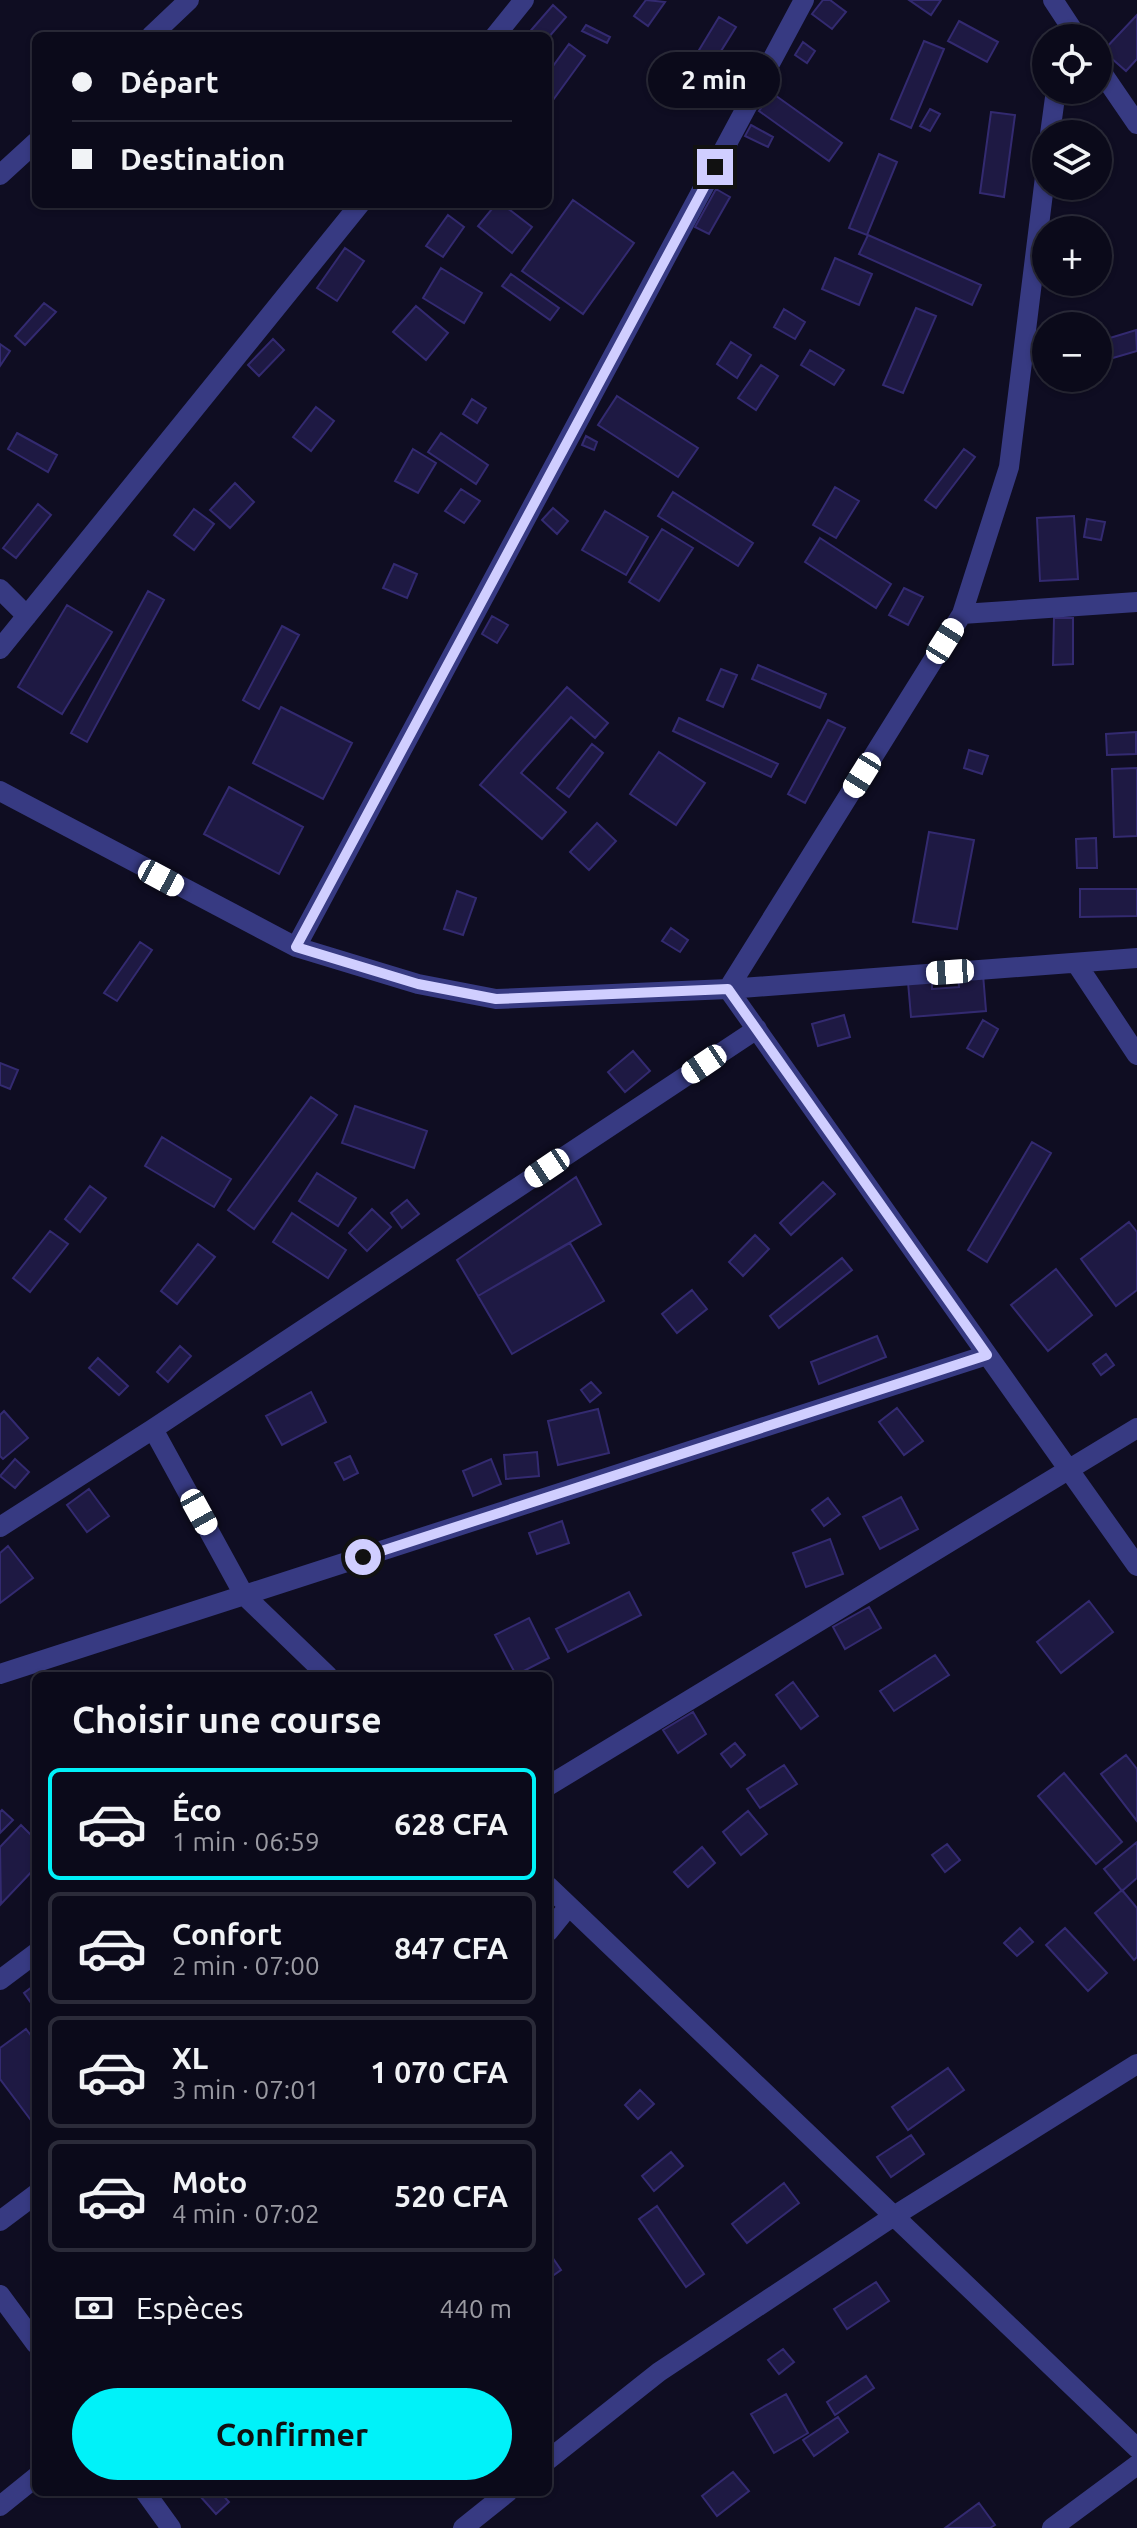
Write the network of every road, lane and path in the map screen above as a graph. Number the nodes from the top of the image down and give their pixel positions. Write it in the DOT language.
graph roads {
  1 [pos="189,0"];
  2 [pos="524,0"];
  3 [pos="804,0"];
  4 [pos="1053,0"];
  5 [pos="1062,24"];
  6 [pos="155,32"];
  7 [pos="498,32"];
  8 [pos="1112,87"];
  9 [pos="1137,124"];
  10 [pos="32,146"];
  11 [pos="0,175"];
  12 [pos="1042,200"];
  13 [pos="357,208"];
  14 [pos="0,589"];
  15 [pos="1137,602"];
  16 [pos="962,614"];
  17 [pos="27,616"];
  18 [pos="0,649"];
  19 [pos="0,791"];
  20 [pos="296,947"];
  21 [pos="1137,958"];
  22 [pos="1076,963"];
  23 [pos="728,989"];
  24 [pos="757,1029"];
  25 [pos="1137,1055"];
  26 [pos="987,1355"];
  27 [pos="1137,1428"];
  28 [pos="153,1429"];
  29 [pos="1069,1470"];
  30 [pos="0,1527"];
  31 [pos="1137,1566"];
  32 [pos="244,1595"];
  33 [pos="324,1672"];
  34 [pos="0,1674"];
  35 [pos="552,1784"];
  36 [pos="552,1890"];
  37 [pos="569,1906"];
  38 [pos="552,1927"];
  39 [pos="32,1956"];
  40 [pos="0,1980"];
  41 [pos="1137,2064"];
  42 [pos="32,2197"];
  43 [pos="894,2216"];
  44 [pos="0,2221"];
  45 [pos="0,2295"];
  46 [pos="32,2339"];
  47 [pos="1137,2448"];
  48 [pos="552,2457"];
  49 [pos="1137,2465"];
  50 [pos="32,2480"];
  51 [pos="148,2496"];
  52 [pos="503,2496"];
  53 [pos="0,2506"];
  54 [pos="171,2528"];
  55 [pos="463,2528"];
  56 [pos="1052,2528"];
  1 -- 6 [label="street"];
  2 -- 7 [label="street"];
  3 -- 20 [label="street"];
  4 -- 5 [label="street"];
  8 -- 9 [label="street"];
  10 -- 11 [label="street"];
  12 -- 16 [label="street"];
  13 -- 17 [label="street"];
  14 -- 17 [label="street"];
  15 -- 16 [label="street"];
  16 -- 23 [label="street"];
  17 -- 18 [label="street"];
  19 -- 20 [label="street"];
  20 -- 23 [label="street"];
  21 -- 22 [label="street"];
  22 -- 23 [label="street"];
  22 -- 25 [label="street"];
  23 -- 24 [label="street"];
  24 -- 26 [label="street"];
  24 -- 28 [label="street"];
  26 -- 29 [label="street"];
  26 -- 32 [label="street"];
  27 -- 29 [label="street"];
  28 -- 30 [label="street"];
  28 -- 32 [label="street"];
  29 -- 31 [label="street"];
  29 -- 35 [label="street"];
  32 -- 33 [label="street"];
  32 -- 34 [label="street"];
  36 -- 37 [label="street"];
  37 -- 38 [label="street"];
  37 -- 43 [label="street"];
  39 -- 40 [label="street"];
  41 -- 43 [label="street"];
  42 -- 44 [label="street"];
  43 -- 47 [label="street"];
  43 -- 48 [label="street"];
  45 -- 46 [label="street"];
  49 -- 56 [label="street"];
  50 -- 53 [label="street"];
  51 -- 54 [label="street"];
  52 -- 55 [label="street"];
}
